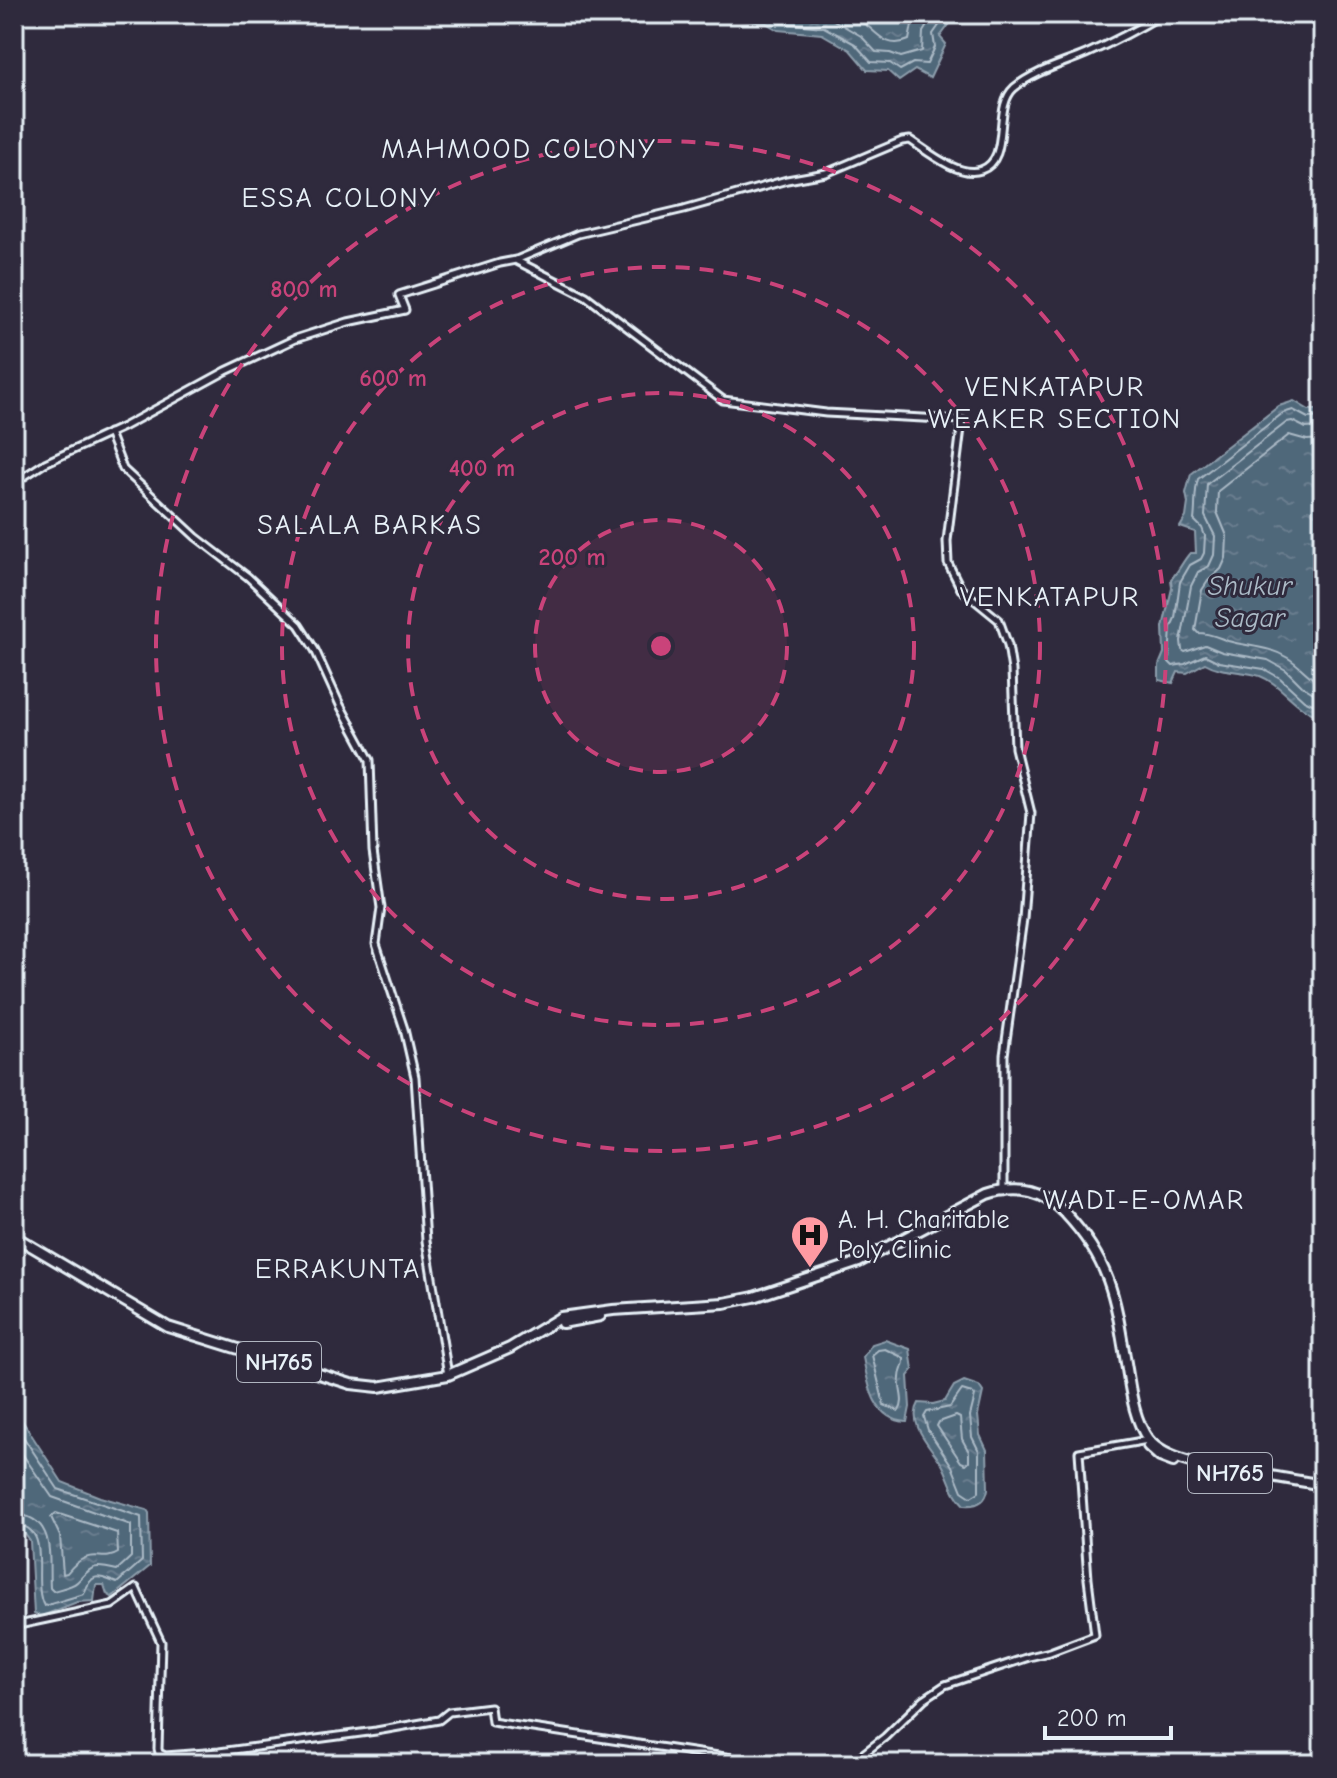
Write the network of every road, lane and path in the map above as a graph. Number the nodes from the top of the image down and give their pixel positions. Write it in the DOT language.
graph roads {
  1 [pos="1163,14"];
  2 [pos="516,260"];
  3 [pos="108,433"];
  4 [pos="14,483"];
  5 [pos="1004,1191"];
  6 [pos="14,1236"];
  7 [pos="448,1375"];
  8 [pos="1147,1441"];
  9 [pos="1323,1487"];
  10 [pos="14,1626"];
  11 [pos="772,1764"];
  12 [pos="850,1764"];
  1 -- 2 [label="street"];
  2 -- 3 [label="street"];
  2 -- 5 [label="street"];
  3 -- 4 [label="street"];
  3 -- 7 [label="street"];
  5 -- 7 [label="highway, NH765"];
  5 -- 8 [label="highway"];
  6 -- 7 [label="highway, NH765"];
  8 -- 9 [label="highway, NH765"];
  8 -- 12 [label="street"];
  10 -- 11 [label="street"];
}
